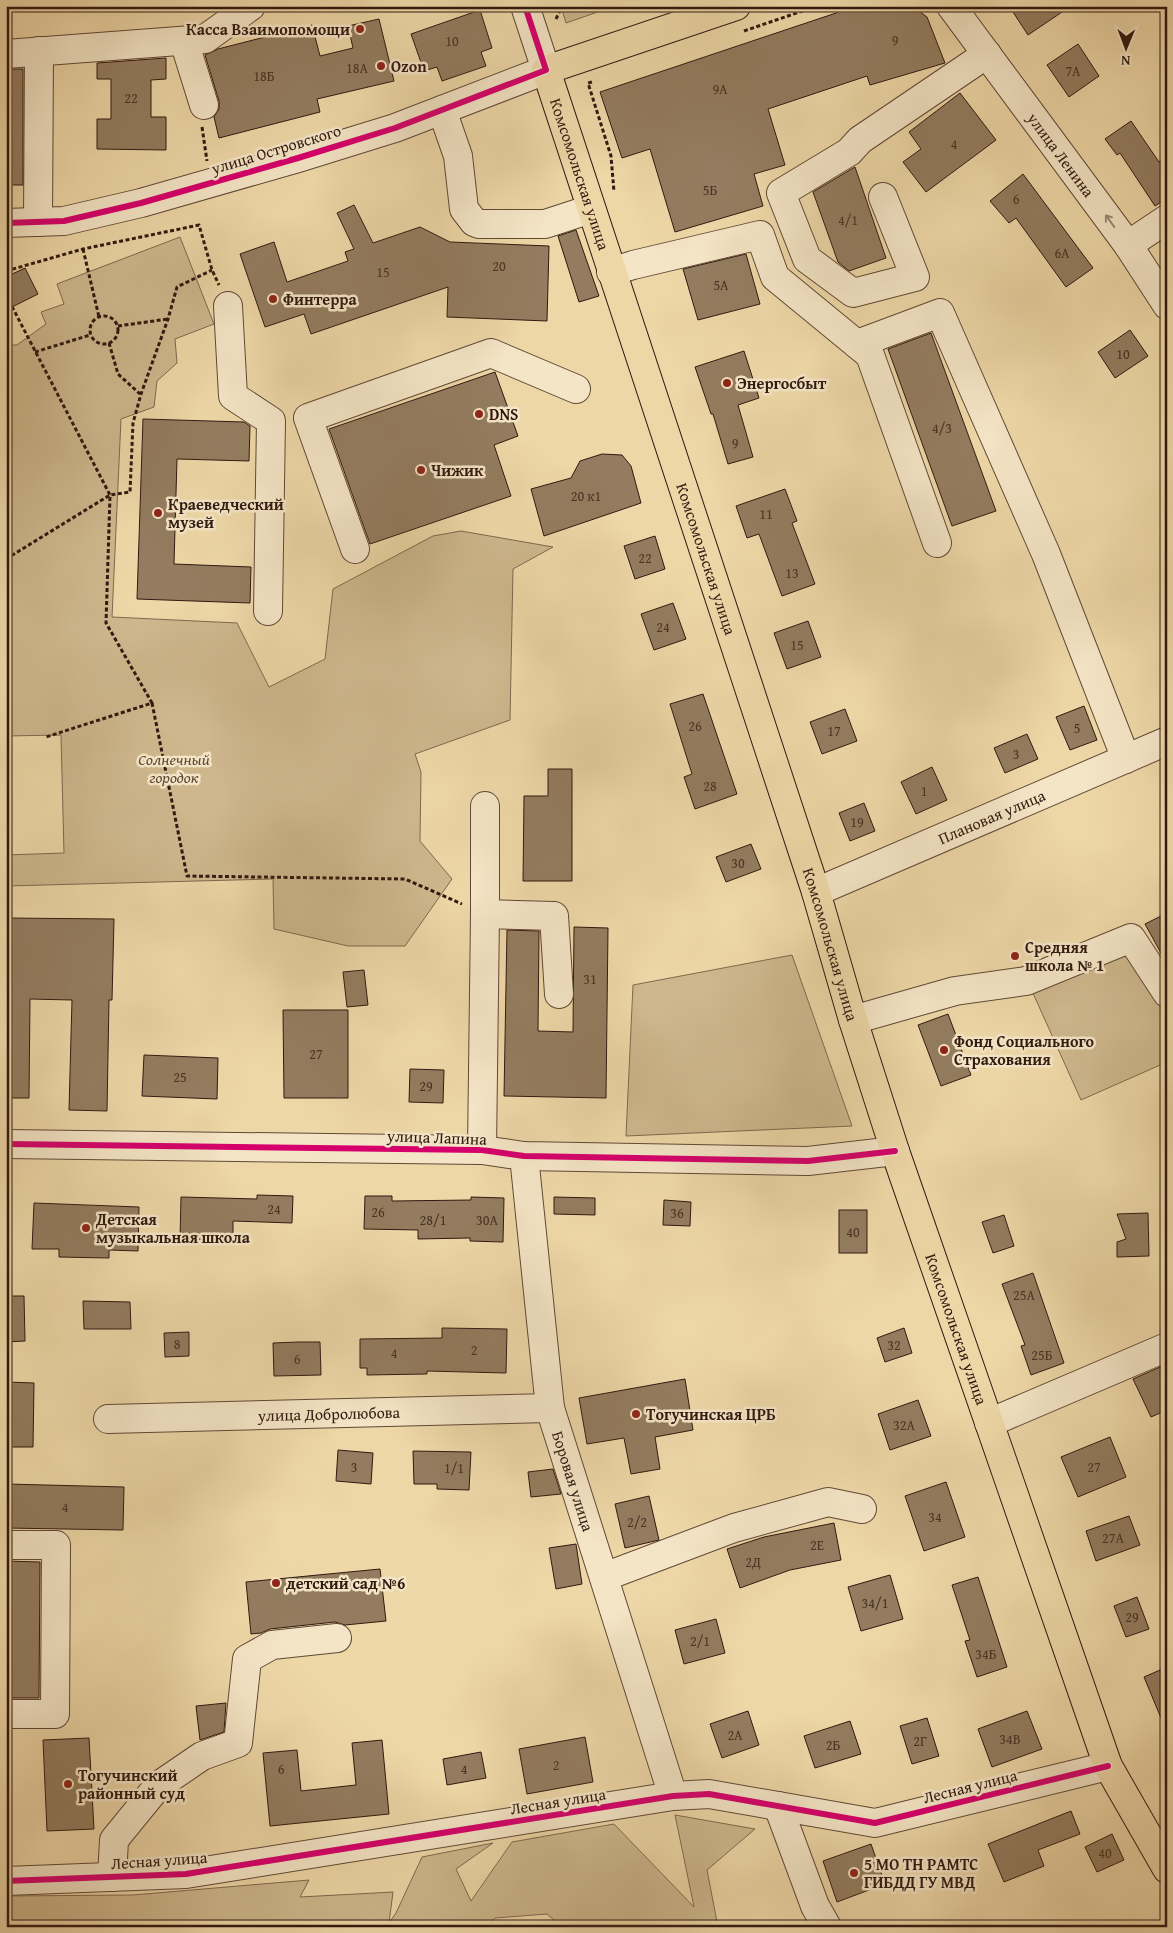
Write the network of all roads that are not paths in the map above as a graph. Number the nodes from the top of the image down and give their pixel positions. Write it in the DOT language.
graph roads {
  1 [pos="251,6"];
  2 [pos="525,6"];
  3 [pos="951,6"];
  4 [pos="738,19"];
  5 [pos="184,41"];
  6 [pos="39,51"];
  7 [pos="6,54"];
  8 [pos="987,54"];
  9 [pos="546,70"];
  10 [pos="204,104"];
  11 [pos="442,110"];
  12 [pos="883,197"];
  13 [pos="591,209"];
  14 [pos="1167,219"];
  15 [pos="38,222"];
  16 [pos="6,223"];
  17 [pos="1128,245"];
  18 [pos="611,272"];
  19 [pos="1167,305"];
  20 [pos="228,306"];
  21 [pos="857,344"];
  22 [pos="576,388"];
  23 [pos="937,543"];
  24 [pos="355,549"];
  25 [pos="268,611"];
  26 [pos="1167,741"];
  27 [pos="1126,759"];
  28 [pos="485,806"];
  29 [pos="816,892"];
  30 [pos="485,914"];
  31 [pos="1167,993"];
  32 [pos="559,994"];
  33 [pos="853,1020"];
  34 [pos="6,1144"];
  35 [pos="482,1150"];
  36 [pos="895,1151"];
  37 [pos="524,1156"];
  38 [pos="1167,1347"];
  39 [pos="550,1408"];
  40 [pos="108,1420"];
  41 [pos="989,1423"];
  42 [pos="862,1509"];
  43 [pos="6,1545"];
  44 [pos="604,1576"];
  45 [pos="337,1638"];
  46 [pos="6,1714"];
  47 [pos="1108,1766"];
  48 [pos="673,1796"];
  49 [pos="778,1806"];
  50 [pos="1167,1869"];
  51 [pos="112,1877"];
  52 [pos="6,1881"];
  53 [pos="827,1927"];
  1 -- 5 [label="street"];
  2 -- 9 [label="street, Комсомольская улица"];
  3 -- 8 [label="street, улица Ленина"];
  4 -- 9 [label="main road, улица Островского"];
  5 -- 6 [label="street"];
  5 -- 10 [label="street"];
  6 -- 7 [label="street"];
  6 -- 15 [label="street"];
  8 -- 12 [label="street"];
  17 -- 8 [label="street, улица Ленина, one-way"];
  9 -- 11 [label="street, улица Островского"];
  9 -- 13 [label="main road, Комсомольская улица"];
  11 -- 13 [label="street"];
  11 -- 15 [label="street, улица Островского"];
  13 -- 18 [label="main road, Комсомольская улица"];
  14 -- 17 [label="street"];
  15 -- 16 [label="street, улица Островского"];
  17 -- 19 [label="street, улица Ленина"];
  18 -- 21 [label="street"];
  18 -- 29 [label="main road, Комсомольская улица"];
  20 -- 25 [label="street"];
  21 -- 23 [label="street"];
  21 -- 27 [label="street"];
  22 -- 24 [label="street"];
  26 -- 27 [label="street, Плановая улица"];
  27 -- 29 [label="street, Плановая улица"];
  28 -- 30 [label="street"];
  29 -- 33 [label="main road, Комсомольская улица"];
  30 -- 32 [label="street"];
  30 -- 35 [label="street"];
  31 -- 33 [label="street"];
  33 -- 36 [label="main road, Комсомольская улица"];
  34 -- 35 [label="street, улица Лапина"];
  35 -- 37 [label="street, улица Лапина"];
  36 -- 37 [label="street, улица Лапина"];
  36 -- 41 [label="main road, Комсомольская улица"];
  37 -- 39 [label="street, Боровая улица"];
  38 -- 41 [label="street"];
  39 -- 40 [label="street, улица Добролюбова"];
  39 -- 44 [label="street, Боровая улица"];
  41 -- 47 [label="main road, Комсомольская улица"];
  42 -- 44 [label="street"];
  43 -- 46 [label="street"];
  44 -- 48 [label="street, Боровая улица"];
  45 -- 51 [label="street"];
  47 -- 49 [label="street, Лесная улица"];
  47 -- 50 [label="main road, Комсомольская улица"];
  48 -- 49 [label="street, Лесная улица"];
  48 -- 51 [label="street, Лесная улица"];
  49 -- 53 [label="street"];
  51 -- 52 [label="street, Лесная улица"];
}
